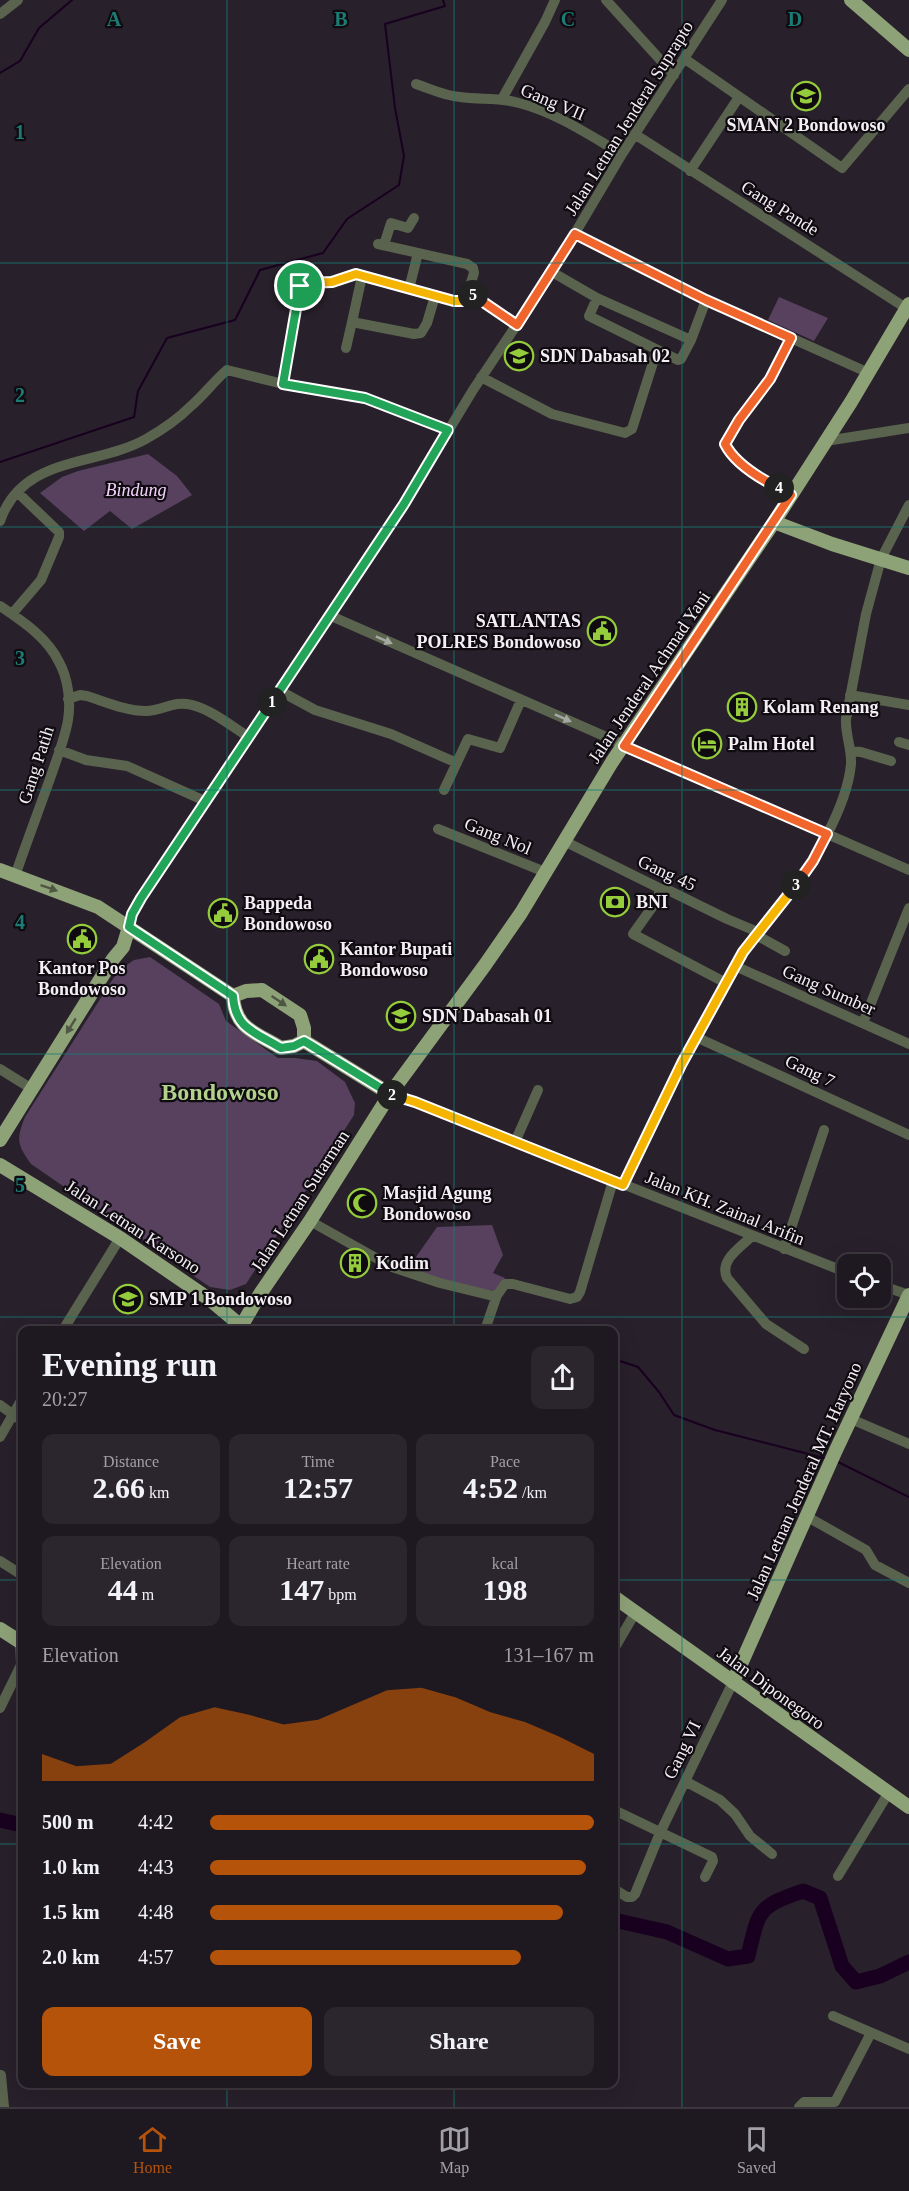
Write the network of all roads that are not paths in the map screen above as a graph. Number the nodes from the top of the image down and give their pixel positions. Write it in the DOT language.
graph roads {
  1 [pos="18,0"];
  2 [pos="555,0"];
  3 [pos="606,0"];
  4 [pos="722,0"];
  5 [pos="853,1"];
  6 [pos="0,14"];
  7 [pos="909,50"];
  8 [pos="685,59"];
  9 [pos="674,75"];
  10 [pos="416,84"];
  11 [pos="909,89"];
  12 [pos="739,97"];
  13 [pos="502,99"];
  14 [pos="636,135"];
  15 [pos="622,154"];
  16 [pos="690,171"];
  17 [pos="414,218"];
  18 [pos="575,234"];
  19 [pos="418,253"];
  20 [pos="552,272"];
  21 [pos="362,276"];
  22 [pos="409,289"];
  23 [pos="468,292"];
  24 [pos="435,296"];
  25 [pos="597,297"];
  26 [pos="706,300"];
  27 [pos="908,306"];
  28 [pos="352,322"];
  29 [pos="517,325"];
  30 [pos="791,338"];
  31 [pos="691,340"];
  32 [pos="345,348"];
  33 [pos="657,350"];
  34 [pos="869,373"];
  35 [pos="481,377"];
  36 [pos="283,384"];
  37 [pos="909,428"];
  38 [pos="448,430"];
  39 [pos="829,436"];
  40 [pos="17,492"];
  41 [pos="791,495"];
  42 [pos="909,505"];
  43 [pos="0,521"];
  44 [pos="774,522"];
  45 [pos="881,559"];
  46 [pos="909,568"];
  47 [pos="0,606"];
  48 [pos="12,614"];
  49 [pos="331,616"];
  50 [pos="280,692"];
  51 [pos="850,695"];
  52 [pos="68,699"];
  53 [pos="521,700"];
  54 [pos="909,705"];
  55 [pos="249,737"];
  56 [pos="624,746"];
  57 [pos="60,750"];
  58 [pos="850,751"];
  59 [pos="891,761"];
  60 [pos="457,763"];
  61 [pos="444,790"];
  62 [pos="206,801"];
  63 [pos="438,830"];
  64 [pos="827,834"];
  65 [pos="564,842"];
  66 [pos="0,870"];
  67 [pos="909,870"];
  68 [pos="545,873"];
  69 [pos="15,876"];
  70 [pos="661,889"];
  71 [pos="909,908"];
  72 [pos="129,927"];
  73 [pos="757,933"];
  74 [pos="785,951"];
  75 [pos="735,966"];
  76 [pos="726,983"];
  77 [pos="233,996"];
  78 [pos="863,1023"];
  79 [pos="696,1037"];
  80 [pos="304,1041"];
  81 [pos="909,1044"];
  82 [pos="0,1069"];
  83 [pos="32,1089"];
  84 [pos="538,1090"];
  85 [pos="390,1094"];
  86 [pos="824,1130"];
  87 [pos="3,1135"];
  88 [pos="909,1135"];
  89 [pos="515,1142"];
  90 [pos="0,1165"];
  91 [pos="618,1183"];
  92 [pos="310,1221"];
  93 [pos="752,1236"];
  94 [pos="120,1238"];
  95 [pos="784,1249"];
  96 [pos="837,1269"];
  97 [pos="891,1289"];
  98 [pos="497,1295"];
  99 [pos="909,1295"];
  100 [pos="65,1326"];
  101 [pos="239,1326"];
  102 [pos="244,1326"];
  103 [pos="486,1326"];
  104 [pos="804,1349"];
  105 [pos="0,1405"];
  106 [pos="18,1418"];
  107 [pos="850,1419"];
  108 [pos="0,1437"];
  109 [pos="909,1444"];
  110 [pos="806,1516"];
  111 [pos="0,1561"];
  112 [pos="18,1572"];
  113 [pos="909,1583"];
  114 [pos="618,1600"];
  115 [pos="635,1613"];
  116 [pos="0,1629"];
  117 [pos="18,1641"];
  118 [pos="618,1642"];
  119 [pos="18,1672"];
  120 [pos="733,1682"];
  121 [pos="0,1708"];
  122 [pos="685,1781"];
  123 [pos="889,1792"];
  124 [pos="909,1807"];
  125 [pos="618,1812"];
  126 [pos="660,1833"];
  127 [pos="772,1854"];
  128 [pos="838,1876"];
  129 [pos="705,1877"];
  130 [pos="618,1891"];
  131 [pos="833,2016"];
  132 [pos="871,2033"];
  133 [pos="909,2049"];
  134 [pos="1,2075"];
  135 [pos="4,2107"];
  136 [pos="799,2107"];
  1 -- 6 [label="street"];
  2 -- 13 [label="street, Gang VII"];
  3 -- 9 [label="street"];
  4 -- 8 [label="street, Jalan Letnan Jenderal Suprapto"];
  5 -- 7 [label="main road"];
  8 -- 9 [label="street, Jalan Letnan Jenderal Suprapto"];
  8 -- 12 [label="street"];
  9 -- 14 [label="street, Jalan Letnan Jenderal Suprapto"];
  10 -- 13 [label="street, Gang VII"];
  11 -- 12 [label="street"];
  12 -- 16 [label="street"];
  13 -- 15 [label="street, Gang VII"];
  14 -- 15 [label="street, Jalan Letnan Jenderal Suprapto"];
  14 -- 16 [label="street, Gang Pande"];
  15 -- 18 [label="street, Jalan Letnan Jenderal Suprapto"];
  16 -- 27 [label="street, Gang Pande"];
  17 -- 19 [label="street"];
  18 -- 20 [label="street, Jalan Letnan Jenderal Suprapto"];
  18 -- 26 [label="street"];
  19 -- 22 [label="street"];
  19 -- 23 [label="street"];
  20 -- 25 [label="street"];
  20 -- 29 [label="street, Jalan Letnan Jenderal Suprapto"];
  21 -- 22 [label="street"];
  21 -- 28 [label="street"];
  21 -- 36 [label="street"];
  22 -- 24 [label="street"];
  23 -- 24 [label="street"];
  23 -- 29 [label="street"];
  24 -- 28 [label="street"];
  25 -- 31 [label="street"];
  25 -- 33 [label="street"];
  26 -- 30 [label="street"];
  26 -- 31 [label="street"];
  27 -- 34 [label="main road, Jalan Jenderal Achmad Yani"];
  28 -- 32 [label="street"];
  29 -- 35 [label="street, Jalan Letnan Jenderal Suprapto"];
  30 -- 34 [label="street"];
  30 -- 41 [label="street"];
  31 -- 33 [label="street"];
  33 -- 35 [label="street"];
  34 -- 39 [label="main road, Jalan Jenderal Achmad Yani"];
  35 -- 38 [label="street, Jalan Letnan Jenderal Suprapto"];
  36 -- 38 [label="street"];
  36 -- 40 [label="street"];
  37 -- 39 [label="street"];
  38 -- 49 [label="street, Jalan Letnan Jenderal Suprapto"];
  39 -- 41 [label="main road, Jalan Jenderal Achmad Yani"];
  40 -- 43 [label="street"];
  40 -- 48 [label="street"];
  41 -- 44 [label="main road, Jalan Jenderal Achmad Yani"];
  42 -- 45 [label="street"];
  44 -- 45 [label="main road"];
  44 -- 56 [label="main road, Jalan Jenderal Achmad Yani"];
  45 -- 46 [label="main road"];
  45 -- 51 [label="street"];
  47 -- 48 [label="street"];
  48 -- 52 [label="street, Gang Patih"];
  49 -- 50 [label="street, Jalan Letnan Jenderal Suprapto"];
  49 -- 53 [label="street, one-way"];
  50 -- 55 [label="street, Jalan Letnan Jenderal Suprapto"];
  50 -- 60 [label="street"];
  51 -- 54 [label="street"];
  51 -- 58 [label="street"];
  52 -- 55 [label="street"];
  52 -- 57 [label="street, Gang Patih"];
  53 -- 56 [label="street, one-way"];
  53 -- 60 [label="street"];
  55 -- 62 [label="street, Jalan Letnan Jenderal Suprapto"];
  56 -- 64 [label="street"];
  56 -- 65 [label="main road, Jalan Jenderal Achmad Yani"];
  57 -- 62 [label="street"];
  57 -- 69 [label="street, Gang Patih"];
  58 -- 59 [label="street"];
  58 -- 64 [label="street"];
  60 -- 61 [label="street"];
  62 -- 72 [label="street, Jalan Letnan Jenderal Suprapto"];
  63 -- 68 [label="street, Gang Nol"];
  64 -- 67 [label="street"];
  64 -- 73 [label="street"];
  65 -- 68 [label="main road, Jalan Jenderal Achmad Yani"];
  65 -- 70 [label="street, Gang 45"];
  66 -- 69 [label="main road"];
  68 -- 85 [label="main road, Jalan Jenderal Achmad Yani"];
  69 -- 72 [label="main road, one-way"];
  70 -- 73 [label="street, Gang 45"];
  70 -- 76 [label="street"];
  71 -- 78 [label="street"];
  72 -- 77 [label="main road"];
  72 -- 83 [label="main road, one-way"];
  73 -- 74 [label="street, Gang 45"];
  73 -- 75 [label="street"];
  75 -- 76 [label="street"];
  75 -- 78 [label="street, Gang Sumber"];
  76 -- 79 [label="street"];
  77 -- 80 [label="main road"];
  77 -- 80 [label="main road, one-way"];
  78 -- 81 [label="street, Gang Sumber"];
  79 -- 88 [label="street, Gang 7"];
  79 -- 91 [label="street"];
  80 -- 85 [label="main road"];
  82 -- 83 [label="street"];
  83 -- 87 [label="main road"];
  84 -- 89 [label="street"];
  85 -- 89 [label="street, Jalan KH. Zainal Arifin"];
  85 -- 92 [label="main road, Jalan Letnan Sutarman"];
  86 -- 95 [label="street"];
  89 -- 91 [label="street, Jalan KH. Zainal Arifin"];
  90 -- 94 [label="main road, Jalan Letnan Karsono"];
  91 -- 93 [label="street, Jalan KH. Zainal Arifin"];
  91 -- 98 [label="street"];
  92 -- 98 [label="street"];
  92 -- 102 [label="main road, Jalan Letnan Sutarman"];
  93 -- 95 [label="street, Jalan KH. Zainal Arifin"];
  93 -- 104 [label="street"];
  94 -- 100 [label="street"];
  94 -- 101 [label="main road, Jalan Letnan Karsono"];
  95 -- 96 [label="street, Jalan KH. Zainal Arifin"];
  97 -- 99 [label="street"];
  98 -- 103 [label="street"];
  99 -- 107 [label="main road, Jalan Letnan Jenderal MT. Haryono"];
  105 -- 106 [label="street"];
  106 -- 108 [label="street"];
  107 -- 109 [label="street"];
  107 -- 110 [label="main road, Jalan Letnan Jenderal MT. Haryono"];
  110 -- 113 [label="street"];
  110 -- 120 [label="main road, Jalan Letnan Jenderal MT. Haryono"];
  111 -- 112 [label="street"];
  114 -- 115 [label="main road, Jalan Diponegoro"];
  115 -- 118 [label="street"];
  115 -- 120 [label="main road, Jalan Diponegoro"];
  116 -- 117 [label="main road"];
  119 -- 121 [label="street"];
  120 -- 122 [label="street, Gang VI"];
  120 -- 123 [label="main road, Jalan Diponegoro"];
  122 -- 126 [label="street, Gang VI"];
  122 -- 127 [label="street"];
  123 -- 124 [label="main road, Jalan Diponegoro"];
  123 -- 128 [label="street"];
  125 -- 126 [label="street"];
  126 -- 129 [label="street"];
  126 -- 130 [label="street, Gang VI"];
  131 -- 132 [label="street"];
  132 -- 133 [label="street"];
  132 -- 136 [label="street"];
  134 -- 135 [label="street"];
}
